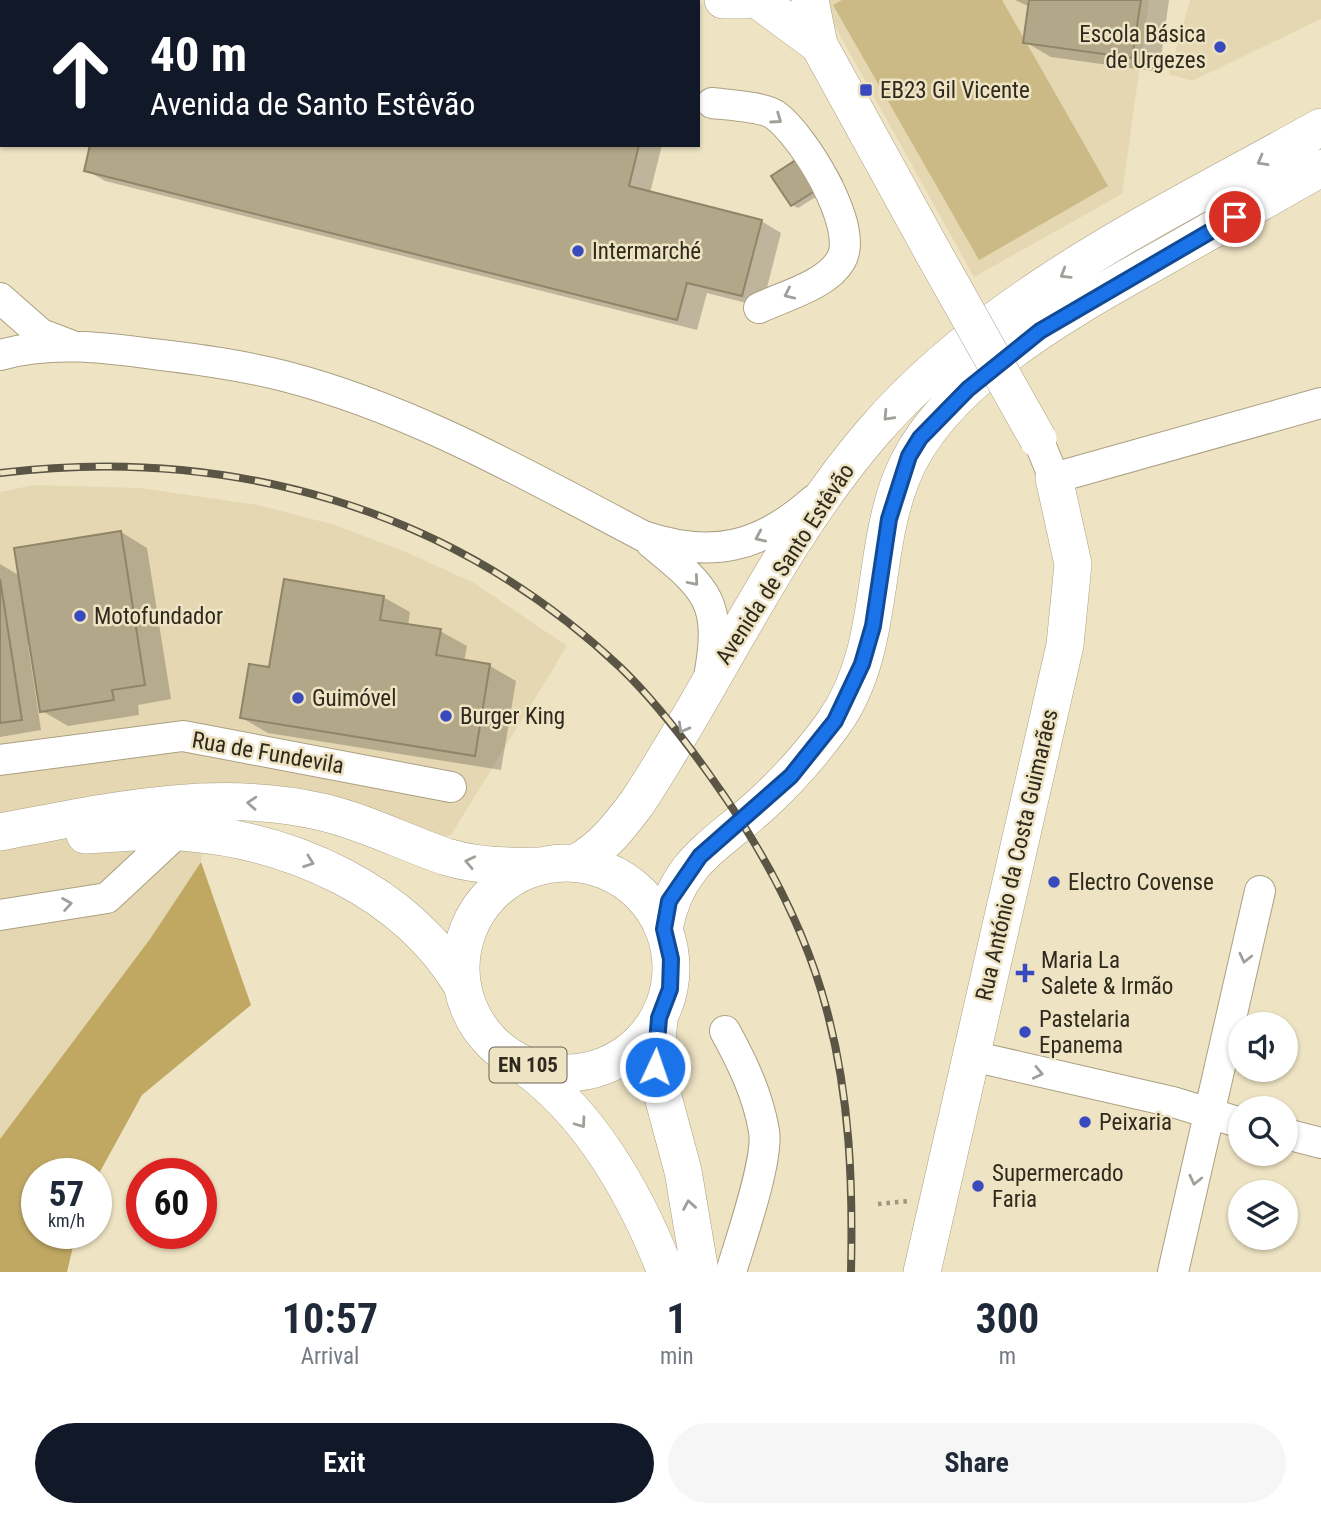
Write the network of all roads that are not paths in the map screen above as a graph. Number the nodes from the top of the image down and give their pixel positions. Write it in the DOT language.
graph roads {
  1 [pos="723,0"];
  2 [pos="746,0"];
  3 [pos="758,0"];
  4 [pos="810,0"];
  5 [pos="819,45"];
  6 [pos="712,103"];
  7 [pos="1321,127"];
  8 [pos="1321,168"];
  9 [pos="0,299"];
  10 [pos="759,308"];
  11 [pos="0,323"];
  12 [pos="70,345"];
  13 [pos="0,355"];
  14 [pos="1321,403"];
  15 [pos="1038,439"];
  16 [pos="1054,478"];
  17 [pos="834,482"];
  18 [pos="643,536"];
  19 [pos="708,685"];
  20 [pos="0,760"];
  21 [pos="451,787"];
  22 [pos="179,831"];
  23 [pos="0,832"];
  24 [pos="0,838"];
  25 [pos="576,863"];
  26 [pos="538,866"];
  27 [pos="1260,891"];
  28 [pos="0,915"];
  29 [pos="664,929"];
  30 [pos="463,987"];
  31 [pos="659,1018"];
  32 [pos="725,1031"];
  33 [pos="972,1056"];
  34 [pos="514,1059"];
  35 [pos="1210,1114"];
  36 [pos="1228,1119"];
  37 [pos="1298,1137"];
  38 [pos="1321,1143"];
  39 [pos="666,1272"];
  40 [pos="700,1272"];
  41 [pos="731,1272"];
  42 [pos="922,1272"];
  43 [pos="1173,1272"];
  1 -- 2 [label="main road"];
  3 -- 5 [label="main road"];
  4 -- 5 [label="main road"];
  5 -- 15 [label="main road, bridge"];
  6 -- 10 [label="street, one-way"];
  7 -- 17 [label="main road, Avenida de Santo Estêvão, one-way"];
  8 -- 29 [label="main road"];
  9 -- 11 [label="street"];
  9 -- 12 [label="street"];
  12 -- 13 [label="street"];
  12 -- 18 [label="street"];
  14 -- 16 [label="street"];
  15 -- 16 [label="street, Rua António da Costa Guimarães"];
  16 -- 33 [label="main road, Rua António da Costa Guimarães"];
  17 -- 18 [label="street, one-way"];
  17 -- 19 [label="main road, Avenida de Santo Estêvão"];
  18 -- 19 [label="street, one-way"];
  19 -- 25 [label="main road, Avenida de Santo Estêvão, one-way"];
  20 -- 21 [label="street, Rua de Fundevila"];
  22 -- 24 [label="main road, EN 105"];
  28 -- 22 [label="street, one-way"];
  22 -- 30 [label="main road, EN 105, one-way"];
  26 -- 23 [label="main road, EN 105, one-way"];
  25 -- 26 [label="main road, EN 105"];
  25 -- 29 [label="main road, EN 105"];
  26 -- 30 [label="main road, EN 105"];
  27 -- 35 [label="street, one-way"];
  29 -- 31 [label="main road, EN 105"];
  30 -- 34 [label="main road, EN 105"];
  31 -- 34 [label="main road, EN 105"];
  40 -- 31 [label="main road, EN 105, one-way"];
  32 -- 41 [label="street"];
  33 -- 35 [label="street, one-way"];
  33 -- 42 [label="main road, Rua António da Costa Guimarães"];
  34 -- 39 [label="main road, EN 105, one-way"];
  35 -- 36 [label="street"];
  35 -- 43 [label="street, one-way"];
  37 -- 38 [label="street"];
}
